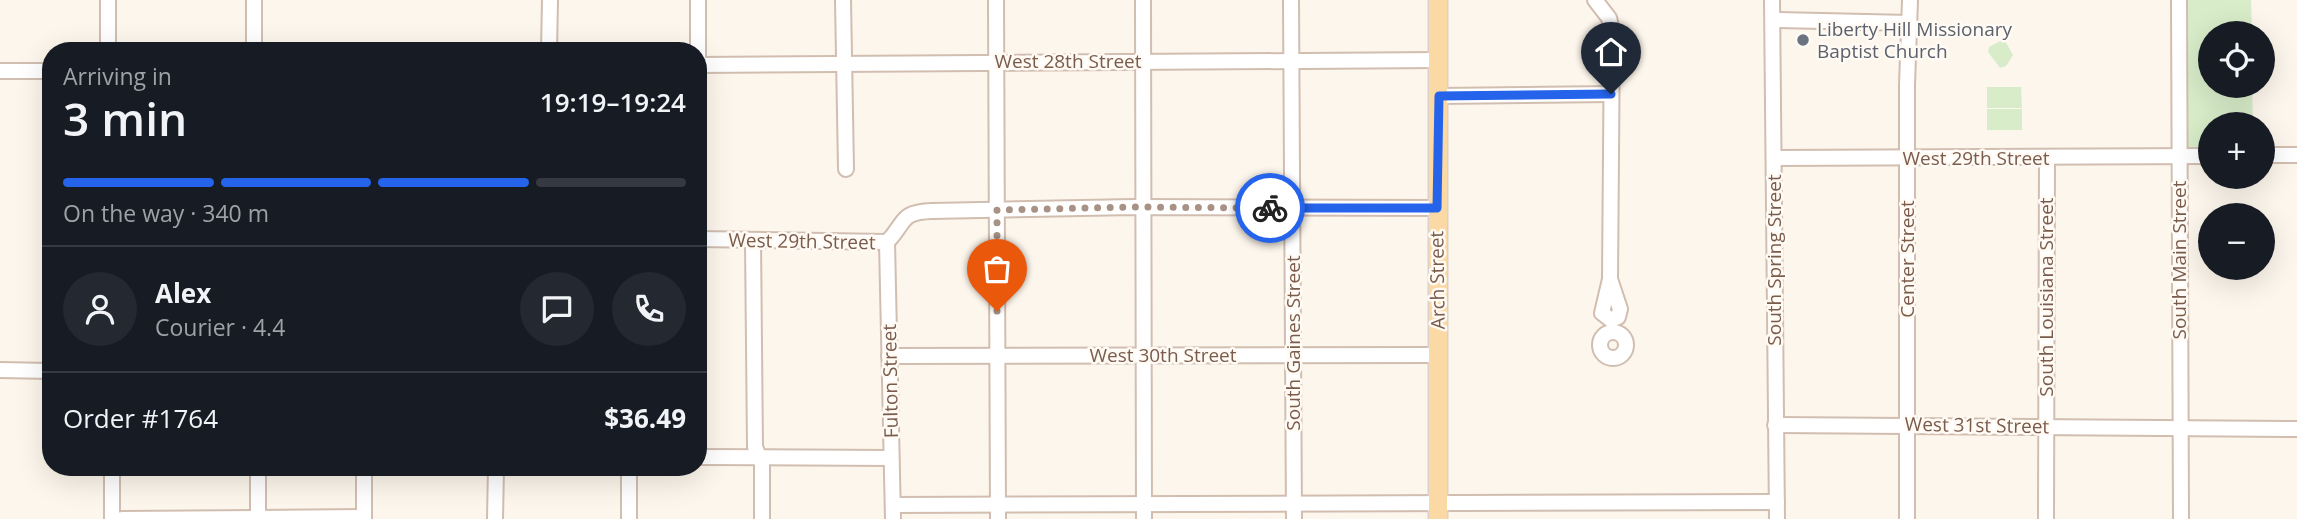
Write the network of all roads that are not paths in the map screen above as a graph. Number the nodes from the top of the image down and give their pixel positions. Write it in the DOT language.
graph roads {
  1 [pos="108,0"];
  2 [pos="254,0"];
  3 [pos="550,0"];
  4 [pos="698,0"];
  5 [pos="844,0"];
  6 [pos="996,0"];
  7 [pos="1143,0"];
  8 [pos="1292,0"];
  9 [pos="1438,0"];
  10 [pos="1595,0"];
  11 [pos="1772,0"];
  12 [pos="1910,0"];
  13 [pos="2179,0"];
  14 [pos="1773,20"];
  15 [pos="1910,23"];
  16 [pos="108,42"];
  17 [pos="254,42"];
  18 [pos="549,42"];
  19 [pos="698,42"];
  20 [pos="1438,60"];
  21 [pos="1144,61"];
  22 [pos="1292,61"];
  23 [pos="996,62"];
  24 [pos="843,63"];
  25 [pos="707,67"];
  26 [pos="0,71"];
  27 [pos="42,71"];
  28 [pos="1611,94"];
  29 [pos="1439,96"];
  30 [pos="2275,155"];
  31 [pos="2297,155"];
  32 [pos="2179,156"];
  33 [pos="2198,156"];
  34 [pos="1908,157"];
  35 [pos="1774,158"];
  36 [pos="2047,158"];
  37 [pos="846,169"];
  38 [pos="1144,207"];
  39 [pos="1293,208"];
  40 [pos="1437,208"];
  41 [pos="997,210"];
  42 [pos="707,239"];
  43 [pos="753,241"];
  44 [pos="887,242"];
  45 [pos="1612,325"];
  46 [pos="998,355"];
  47 [pos="1144,355"];
  48 [pos="1293,355"];
  49 [pos="1438,355"];
  50 [pos="888,356"];
  51 [pos="0,370"];
  52 [pos="42,371"];
  53 [pos="1907,424"];
  54 [pos="1775,425"];
  55 [pos="2045,426"];
  56 [pos="2179,427"];
  57 [pos="2297,429"];
  58 [pos="707,457"];
  59 [pos="761,458"];
  60 [pos="891,458"];
  61 [pos="112,476"];
  62 [pos="258,476"];
  63 [pos="365,476"];
  64 [pos="496,476"];
  65 [pos="629,476"];
  66 [pos="1777,502"];
  67 [pos="1294,503"];
  68 [pos="998,504"];
  69 [pos="1438,511"];
  70 [pos="893,512"];
  71 [pos="1144,512"];
  72 [pos="258,518"];
  73 [pos="364,518"];
  74 [pos="112,519"];
  75 [pos="122,519"];
  76 [pos="495,519"];
  77 [pos="629,519"];
  78 [pos="762,519"];
  79 [pos="998,519"];
  80 [pos="1294,519"];
  81 [pos="1777,519"];
  82 [pos="1907,519"];
  83 [pos="2046,519"];
  84 [pos="2181,519"];
  1 -- 16 [label="street"];
  2 -- 17 [label="street"];
  3 -- 18 [label="street"];
  4 -- 19 [label="street"];
  5 -- 24 [label="street"];
  6 -- 23 [label="street"];
  7 -- 21 [label="street"];
  8 -- 22 [label="street, South Gaines Street"];
  9 -- 20 [label="main road, Arch Street"];
  10 -- 28 [label="street"];
  11 -- 14 [label="street, South Spring Street"];
  12 -- 15 [label="street, Center Street"];
  13 -- 32 [label="street, South Main Street"];
  14 -- 15 [label="street"];
  14 -- 35 [label="street, South Spring Street"];
  15 -- 34 [label="street, Center Street"];
  20 -- 22 [label="street, West 28th Street"];
  20 -- 29 [label="main road, Arch Street"];
  21 -- 22 [label="street, West 28th Street"];
  21 -- 23 [label="street, West 28th Street"];
  21 -- 38 [label="street"];
  22 -- 39 [label="street, South Gaines Street"];
  23 -- 24 [label="street, West 28th Street"];
  23 -- 41 [label="street"];
  24 -- 25 [label="street, West 28th Street"];
  24 -- 37 [label="street"];
  26 -- 27 [label="street"];
  28 -- 29 [label="street"];
  28 -- 45 [label="street"];
  29 -- 40 [label="main road, Arch Street"];
  30 -- 31 [label="street"];
  32 -- 33 [label="street, West 29th Street"];
  32 -- 36 [label="street, West 29th Street"];
  32 -- 56 [label="street, South Main Street"];
  34 -- 35 [label="street, West 29th Street"];
  34 -- 36 [label="street, West 29th Street"];
  34 -- 53 [label="street, Center Street"];
  35 -- 54 [label="street, South Spring Street"];
  36 -- 55 [label="street, South Louisiana Street"];
  38 -- 39 [label="street, West 29th Street"];
  38 -- 41 [label="street, West 29th Street"];
  38 -- 47 [label="street"];
  39 -- 40 [label="street, West 29th Street"];
  39 -- 48 [label="street, South Gaines Street"];
  40 -- 49 [label="main road, Arch Street"];
  41 -- 44 [label="street, West 29th Street"];
  41 -- 46 [label="street"];
  42 -- 43 [label="street, West 29th Street"];
  43 -- 44 [label="street, West 29th Street"];
  43 -- 59 [label="street"];
  44 -- 50 [label="street, Fulton Street"];
  46 -- 47 [label="street, West 30th Street"];
  46 -- 50 [label="street, West 30th Street"];
  46 -- 68 [label="street"];
  47 -- 48 [label="street, West 30th Street"];
  47 -- 71 [label="street"];
  48 -- 49 [label="street, West 30th Street"];
  48 -- 67 [label="street, South Gaines Street"];
  49 -- 69 [label="main road, Arch Street"];
  50 -- 60 [label="street, Fulton Street"];
  51 -- 52 [label="street"];
  53 -- 54 [label="street, West 31st Street"];
  53 -- 55 [label="street, West 31st Street"];
  53 -- 82 [label="street, Center Street"];
  54 -- 66 [label="street, South Spring Street"];
  55 -- 56 [label="street, West 31st Street"];
  55 -- 83 [label="street, South Louisiana Street"];
  56 -- 57 [label="street, West 31st Street"];
  56 -- 84 [label="street, South Main Street"];
  58 -- 59 [label="street"];
  59 -- 60 [label="street"];
  59 -- 78 [label="street"];
  60 -- 70 [label="street, Fulton Street"];
  61 -- 74 [label="street"];
  62 -- 72 [label="street"];
  63 -- 73 [label="street"];
  64 -- 76 [label="street"];
  65 -- 77 [label="street"];
  66 -- 69 [label="street"];
  66 -- 81 [label="street, South Spring Street"];
  67 -- 69 [label="street"];
  67 -- 71 [label="street"];
  67 -- 80 [label="street, South Gaines Street"];
  68 -- 70 [label="street"];
  68 -- 71 [label="street"];
  68 -- 79 [label="street"];
  72 -- 73 [label="street"];
  72 -- 75 [label="street"];
}
